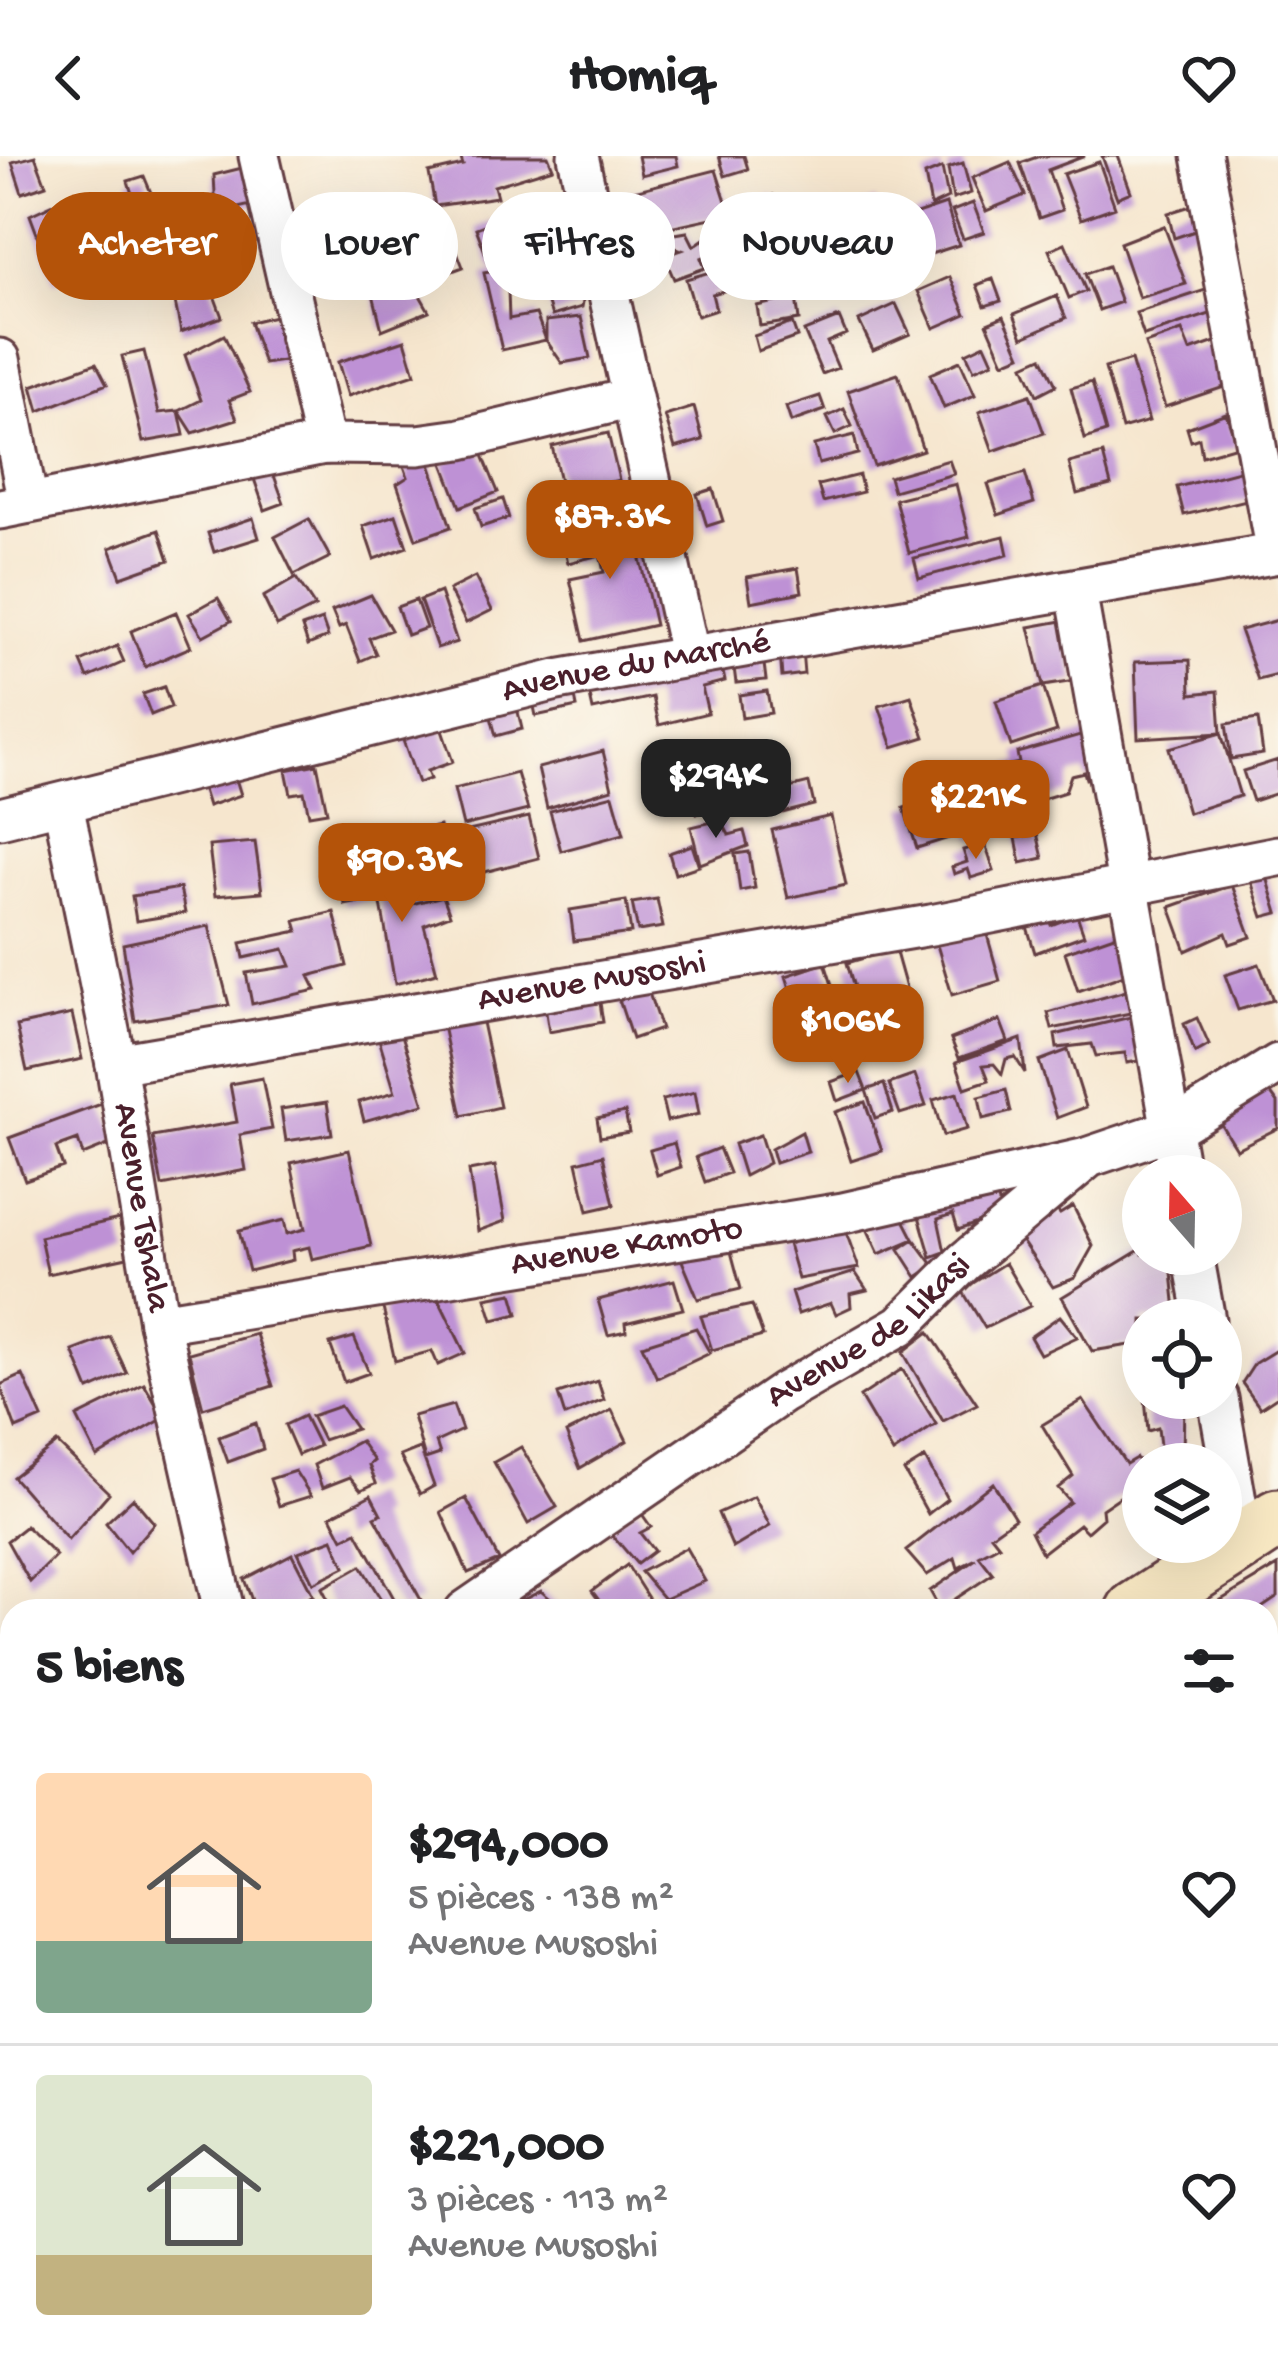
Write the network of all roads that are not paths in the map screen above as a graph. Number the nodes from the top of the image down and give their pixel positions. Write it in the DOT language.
graph roads {
  1 [pos="259,156"];
  2 [pos="578,156"];
  3 [pos="1202,156"];
  4 [pos="0,359"];
  5 [pos="632,398"];
  6 [pos="325,444"];
  7 [pos="14,506"];
  8 [pos="1277,553"];
  9 [pos="1076,591"];
  10 [pos="689,652"];
  11 [pos="63,805"];
  12 [pos="0,818"];
  13 [pos="1278,856"];
  14 [pos="1129,884"];
  15 [pos="116,1064"];
  16 [pos="1278,1064"];
  17 [pos="1172,1129"];
  18 [pos="1176,1155"];
  19 [pos="1089,1157"];
  20 [pos="159,1323"];
  21 [pos="1225,1419"];
  22 [pos="1260,1530"];
  23 [pos="221,1599"];
  24 [pos="483,1599"];
  25 [pos="1154,1599"];
  1 -- 6 [label="street"];
  2 -- 5 [label="street"];
  3 -- 8 [label="street"];
  4 -- 7 [label="street"];
  5 -- 6 [label="street"];
  5 -- 10 [label="street"];
  6 -- 7 [label="street"];
  8 -- 9 [label="street, Avenue du Marché"];
  9 -- 10 [label="street, Avenue du Marché"];
  9 -- 14 [label="street"];
  10 -- 11 [label="street, Avenue du Marché"];
  11 -- 12 [label="street, Avenue du Marché"];
  11 -- 15 [label="street, Avenue Tshala"];
  13 -- 14 [label="street, Avenue Musoshi"];
  14 -- 15 [label="street, Avenue Musoshi"];
  14 -- 17 [label="street"];
  15 -- 20 [label="street, Avenue Tshala"];
  16 -- 17 [label="street, Avenue de Likasi"];
  17 -- 18 [label="street"];
  17 -- 19 [label="street, Avenue de Likasi"];
  19 -- 20 [label="street, Avenue Kamoto"];
  19 -- 24 [label="street, Avenue de Likasi"];
  20 -- 23 [label="street, Avenue Tshala"];
  21 -- 22 [label="street"];
  22 -- 25 [label="street"];
}
